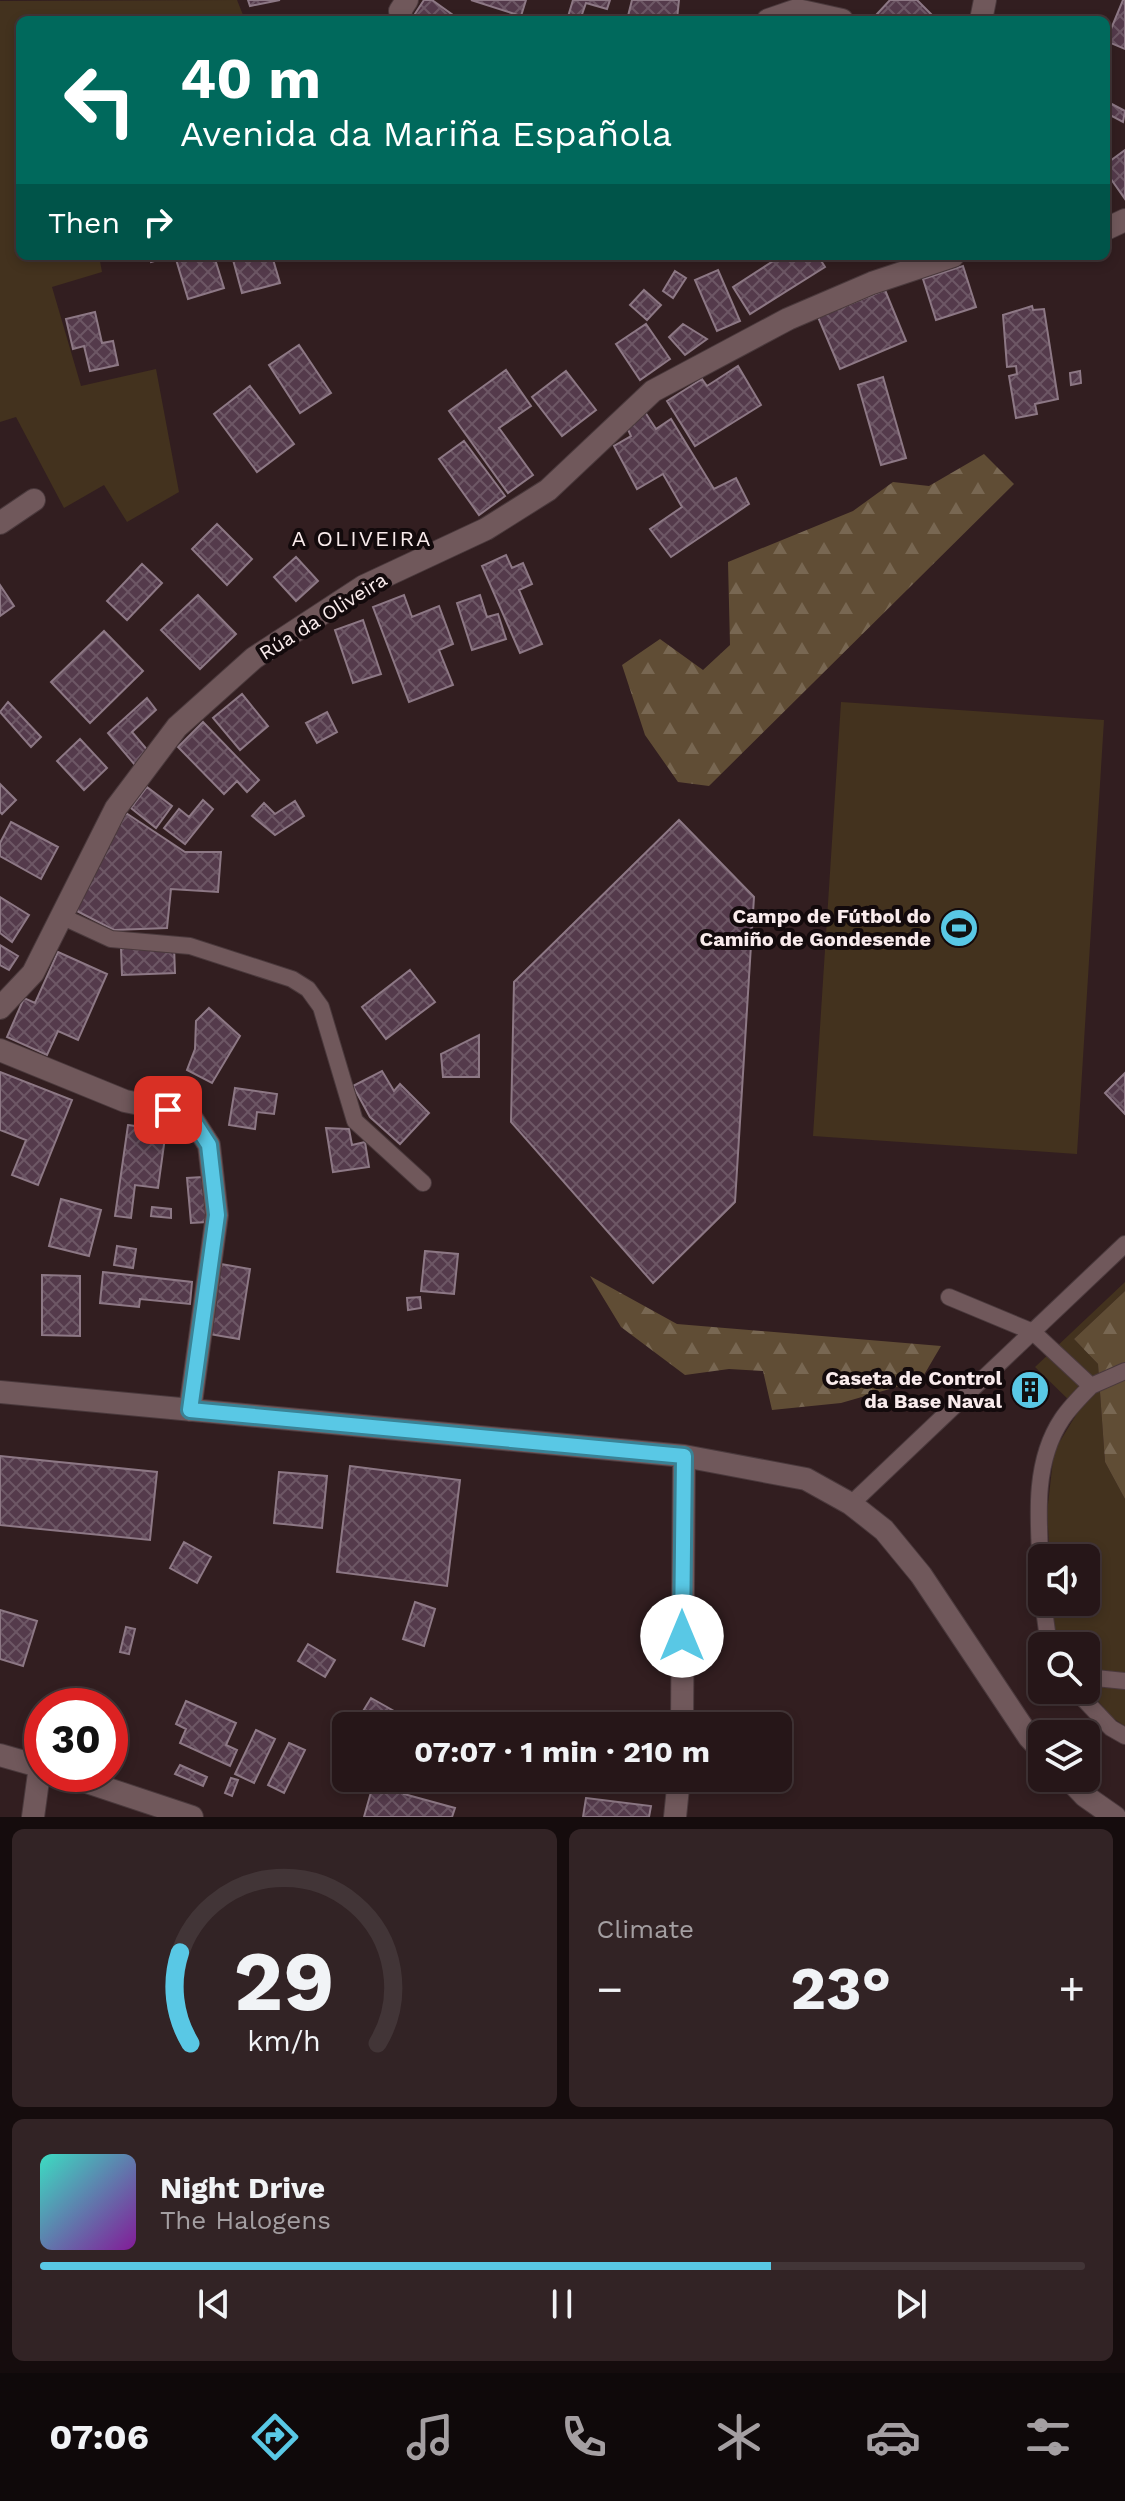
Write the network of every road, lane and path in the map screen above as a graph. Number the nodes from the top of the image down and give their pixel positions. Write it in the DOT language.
graph roads {
  1 [pos="780,16"];
  2 [pos="825,16"];
  3 [pos="906,260"];
  4 [pos="941,260"];
  5 [pos="872,283"];
  6 [pos="34,500"];
  7 [pos="0,523"];
  8 [pos="61,916"];
  9 [pos="0,1008"];
  10 [pos="0,1050"];
  11 [pos="423,1183"];
  12 [pos="1125,1244"];
  13 [pos="949,1297"];
  14 [pos="1033,1332"];
  15 [pos="1125,1371"];
  16 [pos="1091,1386"];
  17 [pos="0,1392"];
  18 [pos="190,1410"];
  19 [pos="684,1456"];
  20 [pos="851,1504"];
  21 [pos="1041,1544"];
  22 [pos="1100,1678"];
  23 [pos="1125,1681"];
  24 [pos="1088,1704"];
  25 [pos="682,1712"];
  26 [pos="1028,1736"];
  27 [pos="1125,1736"];
  28 [pos="0,1755"];
  29 [pos="24,1761"];
  30 [pos="37,1792"];
  31 [pos="117,1792"];
  32 [pos="678,1792"];
  33 [pos="1081,1792"];
  34 [pos="33,1817"];
  35 [pos="192,1817"];
  36 [pos="675,1817"];
  37 [pos="1115,1817"];
  1 -- 2 [label="street"];
  3 -- 5 [label="street, Rúa da Oliveira"];
  4 -- 5 [label="street, Rúa da Oliveira"];
  5 -- 8 [label="street, Rúa da Oliveira"];
  6 -- 7 [label="street"];
  8 -- 9 [label="street, Rúa da Oliveira"];
  8 -- 11 [label="lane"];
  10 -- 18 [label="street"];
  12 -- 14 [label="lane"];
  13 -- 14 [label="lane"];
  14 -- 16 [label="lane"];
  14 -- 20 [label="lane"];
  15 -- 16 [label="lane"];
  16 -- 21 [label="lane"];
  17 -- 18 [label="street"];
  18 -- 19 [label="street"];
  19 -- 20 [label="street"];
  19 -- 25 [label="street"];
  20 -- 26 [label="street"];
  22 -- 23 [label="lane"];
  24 -- 27 [label="lane"];
  28 -- 29 [label="street"];
  30 -- 34 [label="street"];
  31 -- 35 [label="street"];
  32 -- 36 [label="street"];
  33 -- 37 [label="street"];
}
